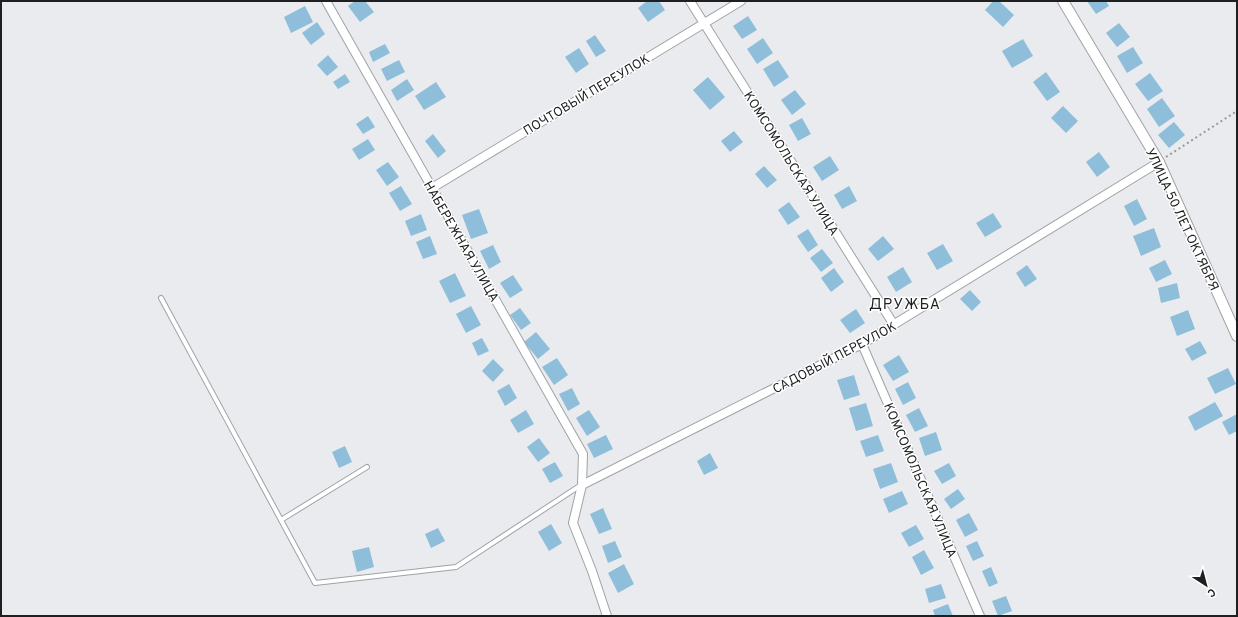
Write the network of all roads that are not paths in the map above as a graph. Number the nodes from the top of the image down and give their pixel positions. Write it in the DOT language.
graph roads {
  1 [pos="326,1"];
  2 [pos="690,1"];
  3 [pos="740,1"];
  4 [pos="1063,1"];
  5 [pos="703,22"];
  6 [pos="1159,162"];
  7 [pos="432,188"];
  8 [pos="161,298"];
  9 [pos="894,326"];
  10 [pos="1237,336"];
  11 [pos="862,344"];
  12 [pos="367,466"];
  13 [pos="582,485"];
  14 [pos="281,520"];
  15 [pos="606,616"];
  16 [pos="980,616"];
  1 -- 7 [label="street, НАБЕРЕЖНАЯ УЛИЦА"];
  2 -- 5 [label="street, КОМСОМОЛЬСКАЯ УЛИЦА"];
  3 -- 5 [label="street, ПОЧТОВЫЙ ПЕРЕУЛОК"];
  4 -- 6 [label="street, УЛИЦА 50 ЛЕТ ОКТЯБРЯ"];
  5 -- 7 [label="street, ПОЧТОВЫЙ ПЕРЕУЛОК"];
  5 -- 9 [label="street, КОМСОМОЛЬСКАЯ УЛИЦА"];
  6 -- 9 [label="street, САДОВЫЙ ПЕРЕУЛОК"];
  6 -- 10 [label="street, УЛИЦА 50 ЛЕТ ОКТЯБРЯ"];
  7 -- 13 [label="street, НАБЕРЕЖНАЯ УЛИЦА"];
  8 -- 14 [label="lane"];
  9 -- 11 [label="street, САДОВЫЙ ПЕРЕУЛОК"];
  11 -- 13 [label="street, САДОВЫЙ ПЕРЕУЛОК"];
  11 -- 16 [label="street, КОМСОМОЛЬСКАЯ УЛИЦА"];
  12 -- 14 [label="lane"];
  13 -- 14 [label="lane"];
  13 -- 15 [label="street, НАБЕРЕЖНАЯ УЛИЦА"];
}
